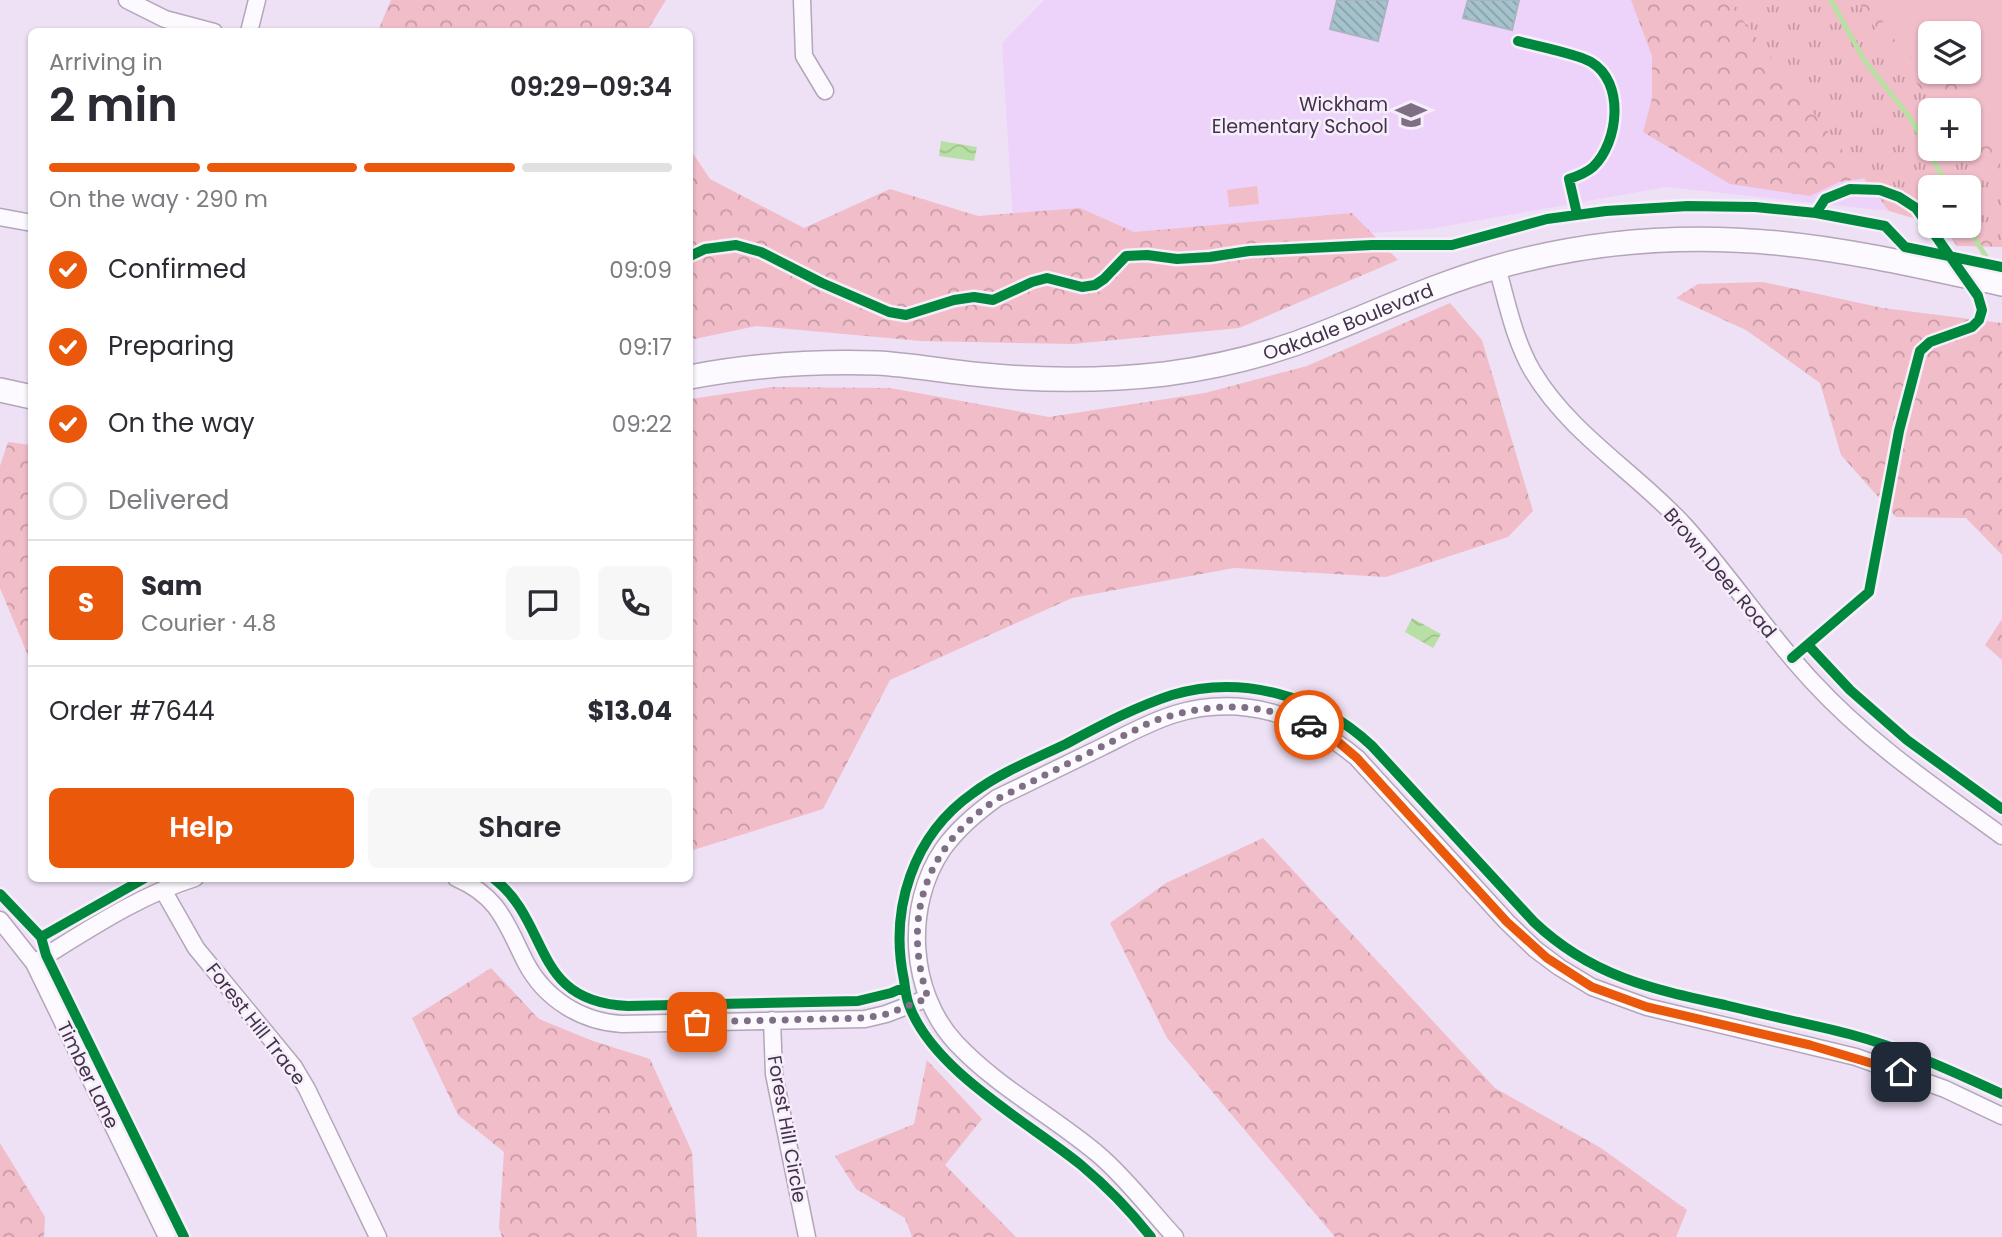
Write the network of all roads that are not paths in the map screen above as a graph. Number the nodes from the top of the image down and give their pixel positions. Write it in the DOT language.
graph roads {
  1 [pos="127,0"];
  2 [pos="257,0"];
  3 [pos="802,0"];
  4 [pos="199,28"];
  5 [pos="250,28"];
  6 [pos="825,91"];
  7 [pos="0,217"];
  8 [pos="28,222"];
  9 [pos="1497,267"];
  10 [pos="2002,284"];
  11 [pos="693,377"];
  12 [pos="0,390"];
  13 [pos="28,396"];
  14 [pos="2002,836"];
  15 [pos="184,882"];
  16 [pos="463,882"];
  17 [pos="163,890"];
  18 [pos="0,919"];
  19 [pos="34,963"];
  20 [pos="928,998"];
  21 [pos="772,1020"];
  22 [pos="2002,1116"];
  23 [pos="167,1237"];
  24 [pos="378,1237"];
  25 [pos="807,1237"];
  26 [pos="1175,1237"];
  1 -- 4 [label="street"];
  2 -- 5 [label="street"];
  3 -- 6 [label="street"];
  7 -- 8 [label="street"];
  9 -- 10 [label="main road, Oakdale Boulevard"];
  9 -- 11 [label="main road, Oakdale Boulevard"];
  9 -- 14 [label="street, Brown Deer Road"];
  12 -- 13 [label="main road"];
  15 -- 17 [label="street"];
  16 -- 21 [label="street"];
  17 -- 19 [label="street"];
  17 -- 24 [label="street, Forest Hill Trace"];
  18 -- 19 [label="street, Timber Lane"];
  19 -- 23 [label="street, Timber Lane"];
  20 -- 21 [label="street"];
  20 -- 22 [label="street"];
  20 -- 26 [label="street"];
  21 -- 25 [label="street, Forest Hill Circle"];
}
